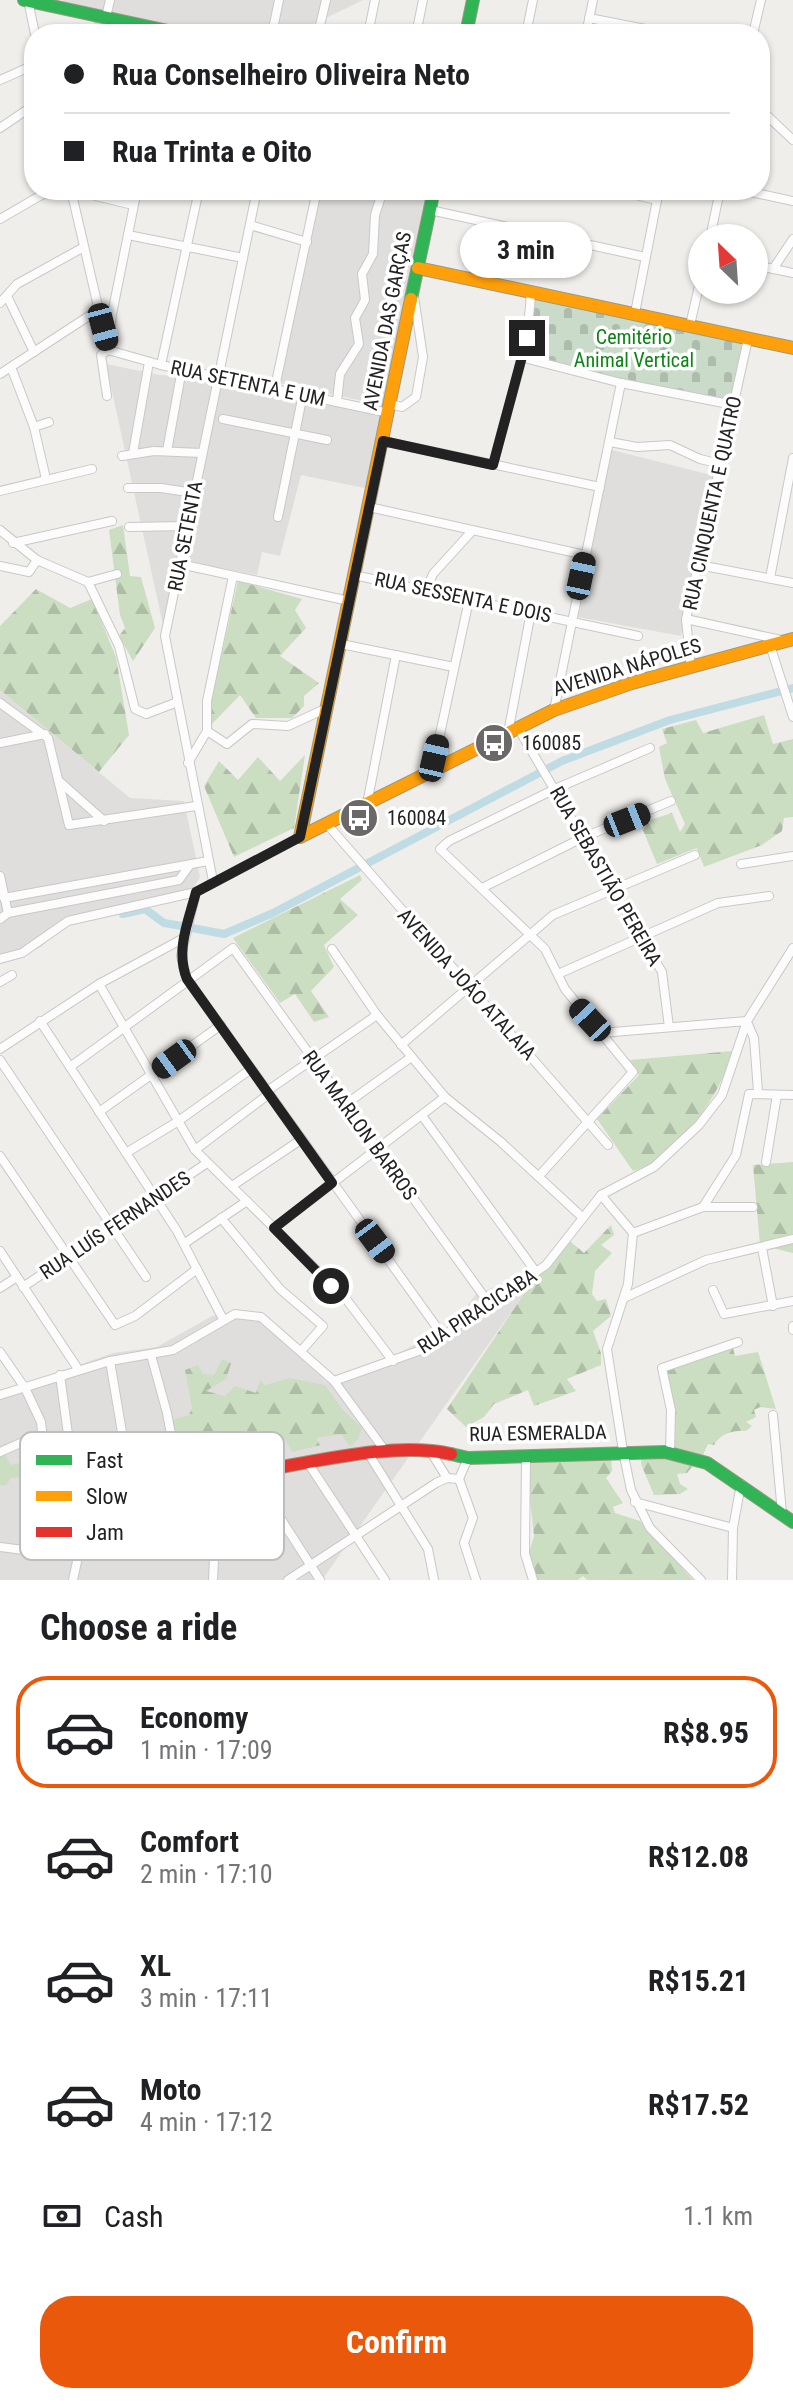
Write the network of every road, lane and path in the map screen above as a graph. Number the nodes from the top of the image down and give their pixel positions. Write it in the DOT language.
graph roads {
  1 [pos="27,0"];
  2 [pos="110,0"];
  3 [pos="279,0"];
  4 [pos="326,0"];
  5 [pos="375,0"];
  6 [pos="423,0"];
  7 [pos="473,0"];
  8 [pos="533,0"];
  9 [pos="593,0"];
  10 [pos="761,0"];
  11 [pos="64,4"];
  12 [pos="110,18"];
  13 [pos="589,18"];
  14 [pos="33,24"];
  15 [pos="110,24"];
  16 [pos="136,24"];
  17 [pos="274,24"];
  18 [pos="320,24"];
  19 [pos="370,24"];
  20 [pos="418,24"];
  21 [pos="468,24"];
  22 [pos="528,24"];
  23 [pos="588,24"];
  24 [pos="620,24"];
  25 [pos="755,24"];
  26 [pos="24,69"];
  27 [pos="0,80"];
  28 [pos="24,112"];
  29 [pos="770,118"];
  30 [pos="0,128"];
  31 [pos="793,140"];
  32 [pos="770,196"];
  33 [pos="33,200"];
  34 [pos="75,200"];
  35 [pos="108,200"];
  36 [pos="134,200"];
  37 [pos="197,200"];
  38 [pos="255,200"];
  39 [pos="315,200"];
  40 [pos="380,200"];
  41 [pos="432,200"];
  42 [pos="657,200"];
  43 [pos="718,200"];
  44 [pos="793,201"];
  45 [pos="133,205"];
  46 [pos="430,210"];
  47 [pos="0,219"];
  48 [pos="713,224"];
  49 [pos="250,225"];
  50 [pos="128,235"];
  51 [pos="793,239"];
  52 [pos="307,242"];
  53 [pos="84,247"];
  54 [pos="187,247"];
  55 [pos="645,257"];
  56 [pos="243,258"];
  57 [pos="418,268"];
  58 [pos="768,268"];
  59 [pos="773,269"];
  60 [pos="793,273"];
  61 [pos="531,291"];
  62 [pos="413,294"];
  63 [pos="4,300"];
  64 [pos="695,304"];
  65 [pos="98,310"];
  66 [pos="635,313"];
  67 [pos="690,325"];
  68 [pos="748,339"];
  69 [pos="108,347"];
  70 [pos="793,348"];
  71 [pos="34,352"];
  72 [pos="524,358"];
  73 [pos="149,362"];
  74 [pos="161,365"];
  75 [pos="11,367"];
  76 [pos="182,369"];
  77 [pos="0,374"];
  78 [pos="218,376"];
  79 [pos="621,383"];
  80 [pos="275,387"];
  81 [pos="303,394"];
  82 [pos="107,396"];
  83 [pos="337,401"];
  84 [pos="734,405"];
  85 [pos="390,408"];
  86 [pos="223,419"];
  87 [pos="49,422"];
  88 [pos="34,427"];
  89 [pos="295,433"];
  90 [pos="327,440"];
  91 [pos="383,441"];
  92 [pos="610,442"];
  93 [pos="167,451"];
  94 [pos="133,453"];
  95 [pos="202,453"];
  96 [pos="122,456"];
  97 [pos="793,458"];
  98 [pos="721,464"];
  99 [pos="493,465"];
  100 [pos="92,469"];
  101 [pos="46,479"];
  102 [pos="600,487"];
  103 [pos="128,488"];
  104 [pos="790,490"];
  105 [pos="0,491"];
  106 [pos="194,493"];
  107 [pos="369,507"];
  108 [pos="278,517"];
  109 [pos="112,521"];
  110 [pos="187,526"];
  111 [pos="129,527"];
  112 [pos="0,530"];
  113 [pos="472,531"];
  114 [pos="13,543"];
  115 [pos="585,555"];
  116 [pos="37,560"];
  117 [pos="180,564"];
  118 [pos="699,565"];
  119 [pos="0,566"];
  120 [pos="117,574"];
  121 [pos="354,575"];
  122 [pos="233,576"];
  123 [pos="770,578"];
  124 [pos="88,582"];
  125 [pos="793,583"];
  126 [pos="426,590"];
  127 [pos="469,600"];
  128 [pos="349,601"];
  129 [pos="531,612"];
  130 [pos="686,619"];
  131 [pos="571,620"];
  132 [pos="638,636"];
  133 [pos="789,640"];
  134 [pos="341,644"];
  135 [pos="770,645"];
  136 [pos="396,655"];
  137 [pos="454,667"];
  138 [pos="691,668"];
  139 [pos="0,703"];
  140 [pos="175,703"];
  141 [pos="329,707"];
  142 [pos="554,710"];
  143 [pos="793,717"];
  144 [pos="513,730"];
  145 [pos="207,731"];
  146 [pos="45,734"];
  147 [pos="0,743"];
  148 [pos="650,748"];
  149 [pos="188,763"];
  150 [pos="432,772"];
  151 [pos="58,781"];
  152 [pos="555,789"];
  153 [pos="671,801"];
  154 [pos="367,804"];
  155 [pos="196,806"];
  156 [pos="104,821"];
  157 [pos="326,823"];
  158 [pos="300,837"];
  159 [pos="582,838"];
  160 [pos="695,855"];
  161 [pos="793,856"];
  162 [pos="208,861"];
  163 [pos="741,864"];
  164 [pos="189,866"];
  165 [pos="0,876"];
  166 [pos="213,881"];
  167 [pos="482,888"];
  168 [pos="613,888"];
  169 [pos="196,892"];
  170 [pos="769,896"];
  171 [pos="4,898"];
  172 [pos="4,916"];
  173 [pos="530,932"];
  174 [pos="642,935"];
  175 [pos="184,938"];
  176 [pos="793,948"];
  177 [pos="332,949"];
  178 [pos="0,959"];
  179 [pos="558,974"];
  180 [pos="12,975"];
  181 [pos="187,979"];
  182 [pos="0,982"];
  183 [pos="99,984"];
  184 [pos="469,987"];
  185 [pos="377,1015"];
  186 [pos="40,1021"];
  187 [pos="747,1021"];
  188 [pos="221,1025"];
  189 [pos="123,1027"];
  190 [pos="669,1027"];
  191 [pos="601,1033"];
  192 [pos="401,1045"];
  193 [pos="0,1049"];
  194 [pos="410,1058"];
  195 [pos="0,1060"];
  196 [pos="313,1060"];
  197 [pos="70,1067"];
  198 [pos="251,1069"];
  199 [pos="150,1076"];
  200 [pos="755,1092"];
  201 [pos="268,1093"];
  202 [pos="777,1095"];
  203 [pos="793,1095"];
  204 [pos="445,1097"];
  205 [pos="346,1104"];
  206 [pos="99,1112"];
  207 [pos="423,1117"];
  208 [pos="590,1121"];
  209 [pos="177,1122"];
  210 [pos="302,1139"];
  211 [pos="608,1145"];
  212 [pos="195,1150"];
  213 [pos="378,1151"];
  214 [pos="126,1153"];
  215 [pos="0,1156"];
  216 [pos="766,1162"];
  217 [pos="207,1163"];
  218 [pos="539,1176"];
  219 [pos="332,1183"];
  220 [pos="232,1186"];
  221 [pos="601,1195"];
  222 [pos="156,1200"];
  223 [pos="247,1201"];
  224 [pos="703,1207"];
  225 [pos="753,1207"];
  226 [pos="581,1216"];
  227 [pos="221,1218"];
  228 [pos="112,1228"];
  229 [pos="274,1228"];
  230 [pos="633,1233"];
  231 [pos="793,1239"];
  232 [pos="185,1243"];
  233 [pos="762,1248"];
  234 [pos="0,1251"];
  235 [pos="67,1258"];
  236 [pos="197,1269"];
  237 [pos="536,1272"];
  238 [pos="17,1277"];
  239 [pos="146,1277"];
  240 [pos="23,1287"];
  241 [pos="0,1288"];
  242 [pos="713,1290"];
  243 [pos="624,1298"];
  244 [pos="793,1301"];
  245 [pos="488,1302"];
  246 [pos="773,1306"];
  247 [pos="223,1319"];
  248 [pos="443,1336"];
  249 [pos="738,1342"];
  250 [pos="301,1351"];
  251 [pos="0,1352"];
  252 [pos="151,1355"];
  253 [pos="110,1361"];
  254 [pos="393,1361"];
  255 [pos="78,1369"];
  256 [pos="60,1375"];
  257 [pos="334,1381"];
  258 [pos="25,1388"];
  259 [pos="0,1395"];
  260 [pos="773,1415"];
  261 [pos="43,1432"];
  262 [pos="68,1432"];
  263 [pos="122,1432"];
  264 [pos="171,1432"];
  265 [pos="20,1443"];
  266 [pos="429,1449"];
  267 [pos="623,1451"];
  268 [pos="0,1452"];
  269 [pos="386,1452"];
  270 [pos="670,1453"];
  271 [pos="370,1456"];
  272 [pos="526,1457"];
  273 [pos="468,1458"];
  274 [pos="310,1466"];
  275 [pos="284,1469"];
  276 [pos="447,1478"];
  277 [pos="459,1479"];
  278 [pos="741,1484"];
  279 [pos="635,1502"];
  280 [pos="400,1506"];
  281 [pos="782,1513"];
  282 [pos="793,1522"];
  283 [pos="284,1524"];
  284 [pos="733,1528"];
  285 [pos="356,1535"];
  286 [pos="0,1547"];
  287 [pos="20,1549"];
  288 [pos="78,1560"];
  289 [pos="214,1560"];
  290 [pos="311,1566"];
  291 [pos="73,1580"];
  292 [pos="213,1580"];
  293 [pos="288,1580"];
  294 [pos="320,1580"];
  295 [pos="385,1580"];
  296 [pos="434,1580"];
  297 [pos="476,1580"];
  298 [pos="533,1580"];
  299 [pos="701,1580"];
  300 [pos="732,1580"];
  1 -- 11 [label="street"];
  1 -- 14 [label="street"];
  2 -- 12 [label="street"];
  3 -- 17 [label="street"];
  4 -- 18 [label="street"];
  5 -- 19 [label="street"];
  6 -- 20 [label="street"];
  7 -- 21 [label="street"];
  8 -- 22 [label="street"];
  9 -- 13 [label="street"];
  10 -- 25 [label="street"];
  11 -- 12 [label="street"];
  12 -- 15 [label="street"];
  12 -- 16 [label="street"];
  13 -- 23 [label="street"];
  13 -- 24 [label="street"];
  26 -- 27 [label="street"];
  28 -- 30 [label="street"];
  29 -- 31 [label="street"];
  32 -- 44 [label="street"];
  33 -- 47 [label="street"];
  34 -- 53 [label="street"];
  35 -- 45 [label="street"];
  36 -- 45 [label="street"];
  37 -- 54 [label="street"];
  38 -- 49 [label="street, RUA SETENTA"];
  39 -- 52 [label="street"];
  40 -- 83 [label="street"];
  41 -- 46 [label="street, AVENIDA DAS GARÇAS"];
  42 -- 55 [label="street"];
  43 -- 48 [label="street"];
  45 -- 50 [label="street"];
  46 -- 55 [label="street"];
  46 -- 57 [label="street, AVENIDA DAS GARÇAS"];
  49 -- 52 [label="street"];
  49 -- 56 [label="street, RUA SETENTA"];
  50 -- 54 [label="street"];
  50 -- 69 [label="street"];
  51 -- 59 [label="street"];
  52 -- 80 [label="street"];
  53 -- 63 [label="street"];
  53 -- 65 [label="street"];
  54 -- 56 [label="street"];
  54 -- 74 [label="street"];
  55 -- 66 [label="street"];
  56 -- 78 [label="street, RUA SETENTA"];
  57 -- 61 [label="street"];
  57 -- 62 [label="street, AVENIDA DAS GARÇAS"];
  58 -- 59 [label="street"];
  59 -- 60 [label="street"];
  61 -- 66 [label="street"];
  61 -- 72 [label="street"];
  62 -- 85 [label="street, AVENIDA DAS GARÇAS"];
  62 -- 85 [label="street"];
  63 -- 71 [label="street"];
  64 -- 67 [label="street"];
  65 -- 69 [label="street"];
  65 -- 71 [label="street"];
  66 -- 67 [label="street"];
  67 -- 68 [label="street"];
  68 -- 70 [label="street"];
  68 -- 84 [label="street, RUA CINQUENTA E QUATRO"];
  69 -- 73 [label="street, RUA SETENTA E UM"];
  69 -- 82 [label="street"];
  71 -- 75 [label="street"];
  72 -- 79 [label="street"];
  72 -- 99 [label="street"];
  73 -- 74 [label="street, RUA SETENTA E UM"];
  73 -- 94 [label="street"];
  74 -- 76 [label="street, RUA SETENTA E UM"];
  75 -- 77 [label="street"];
  75 -- 88 [label="street"];
  76 -- 78 [label="street, RUA SETENTA E UM"];
  76 -- 93 [label="street"];
  78 -- 80 [label="street, RUA SETENTA E UM"];
  78 -- 95 [label="street, RUA SETENTA"];
  79 -- 84 [label="street"];
  79 -- 92 [label="street"];
  80 -- 81 [label="street, RUA SETENTA E UM"];
  81 -- 83 [label="street, RUA SETENTA E UM"];
  81 -- 89 [label="street"];
  83 -- 85 [label="street, RUA SETENTA E UM"];
  84 -- 98 [label="street, RUA CINQUENTA E QUATRO"];
  85 -- 91 [label="street, AVENIDA DAS GARÇAS"];
  86 -- 89 [label="street"];
  87 -- 88 [label="street"];
  88 -- 101 [label="street"];
  89 -- 90 [label="street"];
  89 -- 108 [label="street"];
  91 -- 99 [label="street"];
  91 -- 107 [label="street, AVENIDA DAS GARÇAS"];
  92 -- 98 [label="street"];
  92 -- 102 [label="street"];
  93 -- 94 [label="street"];
  93 -- 95 [label="street"];
  94 -- 96 [label="street"];
  95 -- 106 [label="street, RUA SETENTA"];
  97 -- 104 [label="street"];
  98 -- 118 [label="street, RUA CINQUENTA E QUATRO"];
  99 -- 102 [label="street"];
  100 -- 101 [label="street"];
  101 -- 105 [label="street"];
  102 -- 115 [label="street"];
  103 -- 106 [label="street"];
  104 -- 123 [label="street"];
  106 -- 110 [label="street, RUA SETENTA"];
  107 -- 113 [label="street"];
  107 -- 121 [label="street, AVENIDA DAS GARÇAS"];
  109 -- 114 [label="street"];
  110 -- 111 [label="street"];
  110 -- 117 [label="street, RUA SETENTA"];
  112 -- 114 [label="street"];
  113 -- 115 [label="street"];
  113 -- 126 [label="street"];
  114 -- 116 [label="street"];
  115 -- 131 [label="street"];
  116 -- 119 [label="street"];
  116 -- 124 [label="street"];
  117 -- 122 [label="street"];
  117 -- 140 [label="street, RUA SETENTA"];
  118 -- 123 [label="street"];
  118 -- 130 [label="street, RUA CINQUENTA E QUATRO"];
  120 -- 124 [label="street"];
  121 -- 126 [label="street, RUA SESSENTA E DOIS"];
  121 -- 128 [label="street, AVENIDA DAS GARÇAS"];
  122 -- 128 [label="street"];
  122 -- 145 [label="street"];
  123 -- 125 [label="street"];
  124 -- 140 [label="street"];
  126 -- 127 [label="street, RUA SESSENTA E DOIS"];
  127 -- 129 [label="street, RUA SESSENTA E DOIS"];
  127 -- 137 [label="street"];
  128 -- 134 [label="street, AVENIDA DAS GARÇAS"];
  129 -- 131 [label="street, RUA SESSENTA E DOIS"];
  129 -- 144 [label="street"];
  130 -- 133 [label="street"];
  130 -- 138 [label="street, RUA CINQUENTA E QUATRO"];
  131 -- 132 [label="street, RUA SESSENTA E DOIS"];
  131 -- 142 [label="street"];
  133 -- 135 [label="street, AVENIDA NÁPOLES"];
  134 -- 136 [label="street"];
  134 -- 141 [label="street, AVENIDA DAS GARÇAS"];
  135 -- 138 [label="street, AVENIDA NÁPOLES"];
  135 -- 143 [label="street"];
  136 -- 137 [label="street"];
  136 -- 154 [label="street"];
  137 -- 150 [label="street"];
  138 -- 142 [label="street, AVENIDA NÁPOLES"];
  139 -- 146 [label="street"];
  140 -- 149 [label="street, RUA SETENTA"];
  141 -- 145 [label="street"];
  141 -- 158 [label="street, AVENIDA DAS GARÇAS"];
  142 -- 144 [label="street, AVENIDA NÁPOLES"];
  144 -- 150 [label="street, AVENIDA NÁPOLES"];
  144 -- 152 [label="street, RUA SEBASTIÃO PEREIRA"];
  145 -- 149 [label="street"];
  146 -- 147 [label="street"];
  146 -- 151 [label="street"];
  148 -- 152 [label="street"];
  149 -- 155 [label="street, RUA SETENTA"];
  150 -- 154 [label="street, AVENIDA NÁPOLES"];
  151 -- 156 [label="street"];
  151 -- 156 [label="street"];
  152 -- 159 [label="street, RUA SEBASTIÃO PEREIRA"];
  152 -- 167 [label="street"];
  153 -- 159 [label="street"];
  154 -- 157 [label="street, AVENIDA NÁPOLES"];
  155 -- 156 [label="street"];
  155 -- 162 [label="street, RUA SETENTA"];
  157 -- 158 [label="street, AVENIDA NÁPOLES"];
  157 -- 184 [label="street, AVENIDA JOÃO ATALAIA"];
  158 -- 166 [label="street, AVENIDA NÁPOLES"];
  159 -- 167 [label="street"];
  159 -- 168 [label="street, RUA SEBASTIÃO PEREIRA"];
  160 -- 168 [label="street"];
  161 -- 163 [label="street"];
  162 -- 164 [label="street"];
  162 -- 166 [label="street, RUA SETENTA"];
  164 -- 171 [label="street"];
  164 -- 172 [label="street"];
  165 -- 171 [label="street"];
  166 -- 169 [label="street, AVENIDA NÁPOLES"];
  167 -- 173 [label="street"];
  168 -- 173 [label="street"];
  168 -- 174 [label="street, RUA SEBASTIÃO PEREIRA"];
  169 -- 175 [label="street"];
  169 -- 178 [label="street, AVENIDA NÁPOLES"];
  170 -- 174 [label="street"];
  171 -- 172 [label="street"];
  173 -- 179 [label="street"];
  173 -- 184 [label="street"];
  174 -- 179 [label="street"];
  174 -- 190 [label="street, RUA SEBASTIÃO PEREIRA"];
  175 -- 181 [label="street"];
  175 -- 183 [label="street"];
  176 -- 187 [label="street, RUA PIRACICABA"];
  177 -- 185 [label="street"];
  179 -- 191 [label="street"];
  180 -- 182 [label="street"];
  181 -- 188 [label="street"];
  181 -- 189 [label="street"];
  181 -- 196 [label="street, RUA MARLON BARROS"];
  183 -- 186 [label="street"];
  183 -- 189 [label="street"];
  184 -- 192 [label="street"];
  184 -- 208 [label="street, AVENIDA JOÃO ATALAIA"];
  185 -- 192 [label="street"];
  185 -- 196 [label="street"];
  186 -- 193 [label="street"];
  186 -- 197 [label="street"];
  187 -- 190 [label="street"];
  187 -- 200 [label="street"];
  187 -- 221 [label="street, RUA PIRACICABA"];
  188 -- 198 [label="street"];
  188 -- 199 [label="street"];
  189 -- 197 [label="street"];
  189 -- 199 [label="street"];
  190 -- 191 [label="street"];
  191 -- 208 [label="street"];
  192 -- 194 [label="street"];
  194 -- 204 [label="street"];
  194 -- 205 [label="street"];
  195 -- 228 [label="street"];
  196 -- 201 [label="street"];
  196 -- 205 [label="street, RUA MARLON BARROS"];
  197 -- 206 [label="street"];
  198 -- 201 [label="street"];
  198 -- 209 [label="street"];
  199 -- 206 [label="street"];
  199 -- 209 [label="street"];
  200 -- 202 [label="street"];
  200 -- 224 [label="street"];
  201 -- 210 [label="street"];
  201 -- 212 [label="street"];
  202 -- 203 [label="street"];
  202 -- 216 [label="street"];
  204 -- 207 [label="street"];
  204 -- 218 [label="street"];
  205 -- 213 [label="street, RUA MARLON BARROS"];
  206 -- 214 [label="street"];
  207 -- 213 [label="street"];
  207 -- 237 [label="street"];
  208 -- 211 [label="street, AVENIDA JOÃO ATALAIA"];
  208 -- 218 [label="street"];
  209 -- 212 [label="street"];
  209 -- 214 [label="street"];
  210 -- 219 [label="street"];
  210 -- 220 [label="street"];
  212 -- 217 [label="street"];
  213 -- 219 [label="street"];
  213 -- 245 [label="street, RUA MARLON BARROS"];
  214 -- 222 [label="street"];
  215 -- 235 [label="street"];
  217 -- 220 [label="street"];
  217 -- 222 [label="street, RUA LUÍS FERNANDES"];
  218 -- 226 [label="street"];
  219 -- 229 [label="street"];
  219 -- 248 [label="street"];
  220 -- 223 [label="street"];
  221 -- 226 [label="street, RUA PIRACICABA"];
  221 -- 230 [label="street"];
  222 -- 228 [label="street, RUA LUÍS FERNANDES"];
  222 -- 232 [label="street"];
  223 -- 227 [label="street"];
  223 -- 229 [label="street"];
  224 -- 225 [label="street"];
  224 -- 230 [label="street"];
  226 -- 237 [label="street, RUA PIRACICABA"];
  227 -- 232 [label="street"];
  227 -- 250 [label="street"];
  228 -- 235 [label="street, RUA LUÍS FERNANDES"];
  228 -- 239 [label="street"];
  229 -- 254 [label="street"];
  230 -- 243 [label="street"];
  231 -- 233 [label="street"];
  232 -- 236 [label="street"];
  233 -- 243 [label="street"];
  233 -- 246 [label="street"];
  234 -- 238 [label="street"];
  235 -- 236 [label="street"];
  235 -- 240 [label="street, RUA LUÍS FERNANDES"];
  236 -- 247 [label="street"];
  237 -- 245 [label="street, RUA PIRACICABA"];
  238 -- 240 [label="street"];
  238 -- 241 [label="street, RUA LUÍS FERNANDES"];
  240 -- 255 [label="street"];
  242 -- 246 [label="street"];
  243 -- 267 [label="street"];
  244 -- 246 [label="street"];
  245 -- 248 [label="street, RUA PIRACICABA"];
  247 -- 250 [label="street"];
  247 -- 252 [label="street"];
  248 -- 254 [label="street, RUA PIRACICABA"];
  249 -- 270 [label="street"];
  250 -- 257 [label="street"];
  251 -- 258 [label="street"];
  252 -- 253 [label="street"];
  252 -- 264 [label="street"];
  253 -- 255 [label="street"];
  253 -- 263 [label="street"];
  254 -- 257 [label="street, RUA PIRACICABA"];
  255 -- 256 [label="street"];
  256 -- 258 [label="street"];
  256 -- 262 [label="street"];
  257 -- 269 [label="street"];
  258 -- 259 [label="street"];
  258 -- 261 [label="street"];
  260 -- 281 [label="street"];
  265 -- 268 [label="street"];
  266 -- 269 [label="street, RUA ESMERALDA"];
  266 -- 273 [label="street, RUA ESMERALDA"];
  266 -- 276 [label="street"];
  267 -- 270 [label="street, RUA ESMERALDA"];
  267 -- 272 [label="street, RUA ESMERALDA"];
  267 -- 279 [label="street"];
  269 -- 271 [label="street, RUA ESMERALDA"];
  270 -- 278 [label="street, RUA ESMERALDA"];
  271 -- 274 [label="street, RUA ESMERALDA"];
  271 -- 280 [label="street"];
  272 -- 273 [label="street, RUA ESMERALDA"];
  272 -- 298 [label="street"];
  273 -- 277 [label="street"];
  274 -- 275 [label="street, RUA ESMERALDA"];
  274 -- 285 [label="street"];
  276 -- 277 [label="street"];
  276 -- 280 [label="street"];
  277 -- 297 [label="street"];
  278 -- 281 [label="street, RUA ESMERALDA"];
  278 -- 284 [label="street"];
  279 -- 284 [label="street"];
  279 -- 299 [label="street"];
  280 -- 285 [label="street"];
  280 -- 296 [label="street"];
  281 -- 282 [label="street, RUA ESMERALDA"];
  283 -- 290 [label="street"];
  284 -- 300 [label="street"];
  285 -- 290 [label="street"];
  285 -- 295 [label="street"];
  286 -- 287 [label="street"];
  288 -- 291 [label="street"];
  289 -- 292 [label="street"];
  290 -- 293 [label="street"];
  290 -- 294 [label="street"];
}
